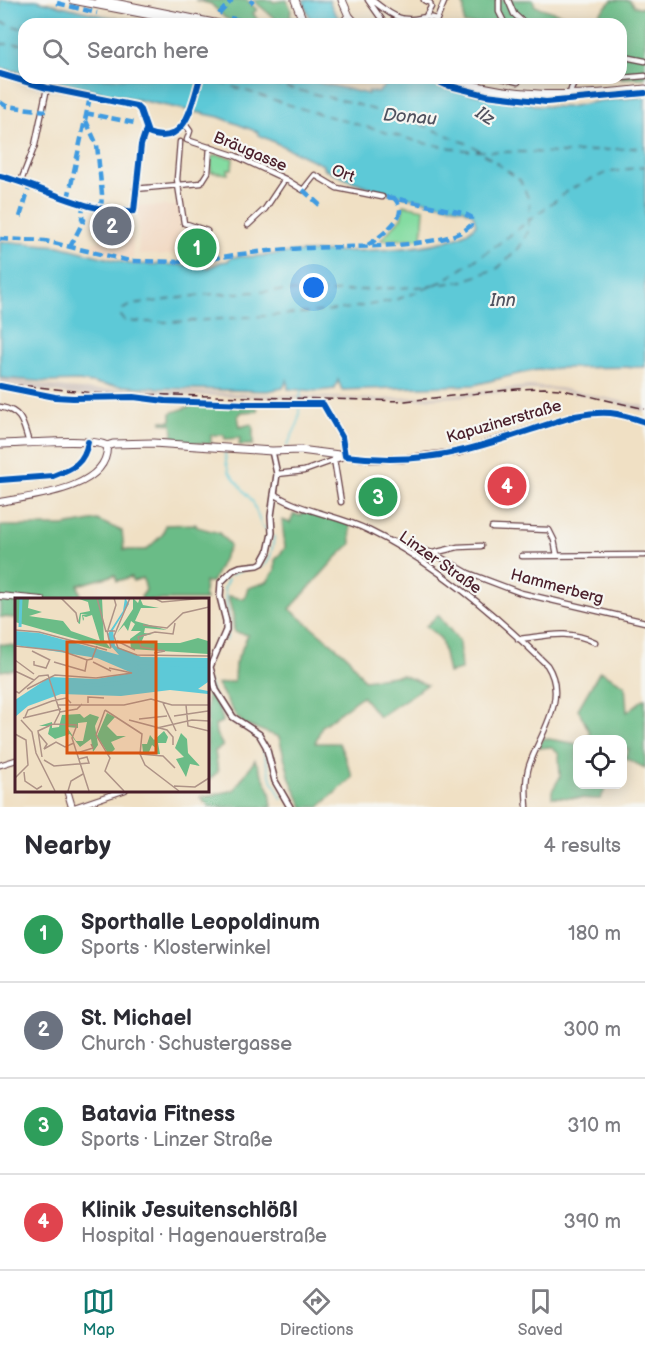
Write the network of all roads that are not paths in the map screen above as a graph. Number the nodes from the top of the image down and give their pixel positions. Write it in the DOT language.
graph roads {
  1 [pos="73,0"];
  2 [pos="99,0"];
  3 [pos="342,0"];
  4 [pos="370,0"];
  5 [pos="424,0"];
  6 [pos="445,0"];
  7 [pos="499,0"];
  8 [pos="508,0"];
  9 [pos="296,2"];
  10 [pos="349,16"];
  11 [pos="426,16"];
  12 [pos="167,18"];
  13 [pos="188,18"];
  14 [pos="294,18"];
  15 [pos="302,18"];
  16 [pos="381,18"];
  17 [pos="401,18"];
  18 [pos="416,18"];
  19 [pos="429,18"];
  20 [pos="437,18"];
  21 [pos="502,18"];
  22 [pos="518,18"];
  23 [pos="627,57"];
  24 [pos="645,61"];
  25 [pos="0,74"];
  26 [pos="645,76"];
  27 [pos="627,78"];
  28 [pos="18,79"];
  29 [pos="34,84"];
  30 [pos="198,84"];
  31 [pos="469,84"];
  32 [pos="573,84"];
  33 [pos="47,88"];
  34 [pos="645,89"];
  35 [pos="570,96"];
  36 [pos="185,124"];
  37 [pos="146,130"];
  38 [pos="172,134"];
  39 [pos="187,140"];
  40 [pos="180,142"];
  41 [pos="210,147"];
  42 [pos="0,176"];
  43 [pos="285,179"];
  44 [pos="21,181"];
  45 [pos="178,187"];
  46 [pos="135,189"];
  47 [pos="303,190"];
  48 [pos="382,197"];
  49 [pos="248,225"];
  50 [pos="207,231"];
  51 [pos="0,407"];
  52 [pos="645,422"];
  53 [pos="88,442"];
  54 [pos="29,443"];
  55 [pos="0,444"];
  56 [pos="107,446"];
  57 [pos="272,451"];
  58 [pos="345,456"];
  59 [pos="334,459"];
  60 [pos="277,474"];
  61 [pos="0,480"];
  62 [pos="274,494"];
  63 [pos="0,502"];
  64 [pos="341,502"];
  65 [pos="492,528"];
  66 [pos="385,539"];
  67 [pos="481,546"];
  68 [pos="433,553"];
  69 [pos="557,555"];
  70 [pos="645,555"];
  71 [pos="522,556"];
  72 [pos="0,597"];
  73 [pos="15,598"];
  74 [pos="645,622"];
  75 [pos="518,639"];
  76 [pos="595,642"];
  77 [pos="15,760"];
  78 [pos="0,765"];
  79 [pos="67,792"];
  80 [pos="119,792"];
  81 [pos="73,807"];
  82 [pos="290,807"];
  83 [pos="527,807"];
  1 -- 12 [label="main road"];
  2 -- 13 [label="main road"];
  3 -- 10 [label="main road"];
  4 -- 16 [label="street"];
  4 -- 17 [label="street"];
  5 -- 11 [label="street"];
  6 -- 20 [label="street"];
  7 -- 21 [label="street"];
  8 -- 22 [label="street"];
  9 -- 14 [label="main road"];
  9 -- 15 [label="main road"];
  11 -- 18 [label="street"];
  11 -- 19 [label="street"];
  23 -- 24 [label="street"];
  25 -- 28 [label="street"];
  26 -- 27 [label="street"];
  29 -- 33 [label="street"];
  30 -- 36 [label="street"];
  31 -- 35 [label="main road"];
  32 -- 35 [label="street"];
  33 -- 37 [label="street"];
  33 -- 44 [label="street"];
  34 -- 35 [label="main road"];
  36 -- 38 [label="street"];
  36 -- 39 [label="street"];
  37 -- 38 [label="street"];
  37 -- 46 [label="street"];
  38 -- 40 [label="street"];
  39 -- 40 [label="street"];
  39 -- 41 [label="street, Bräugasse"];
  40 -- 45 [label="street"];
  41 -- 43 [label="street, Bräugasse"];
  41 -- 45 [label="street"];
  42 -- 44 [label="street"];
  43 -- 47 [label="street, Bräugasse"];
  43 -- 49 [label="street"];
  44 -- 46 [label="street"];
  45 -- 46 [label="street"];
  45 -- 50 [label="street"];
  47 -- 48 [label="street, Ort"];
  51 -- 54 [label="street"];
  52 -- 58 [label="main road, Kapuzinerstraße"];
  53 -- 54 [label="main road, Kapuzinerstraße"];
  53 -- 56 [label="main road, Kapuzinerstraße"];
  53 -- 61 [label="street"];
  54 -- 55 [label="main road, Kapuzinerstraße"];
  56 -- 57 [label="main road, Kapuzinerstraße"];
  56 -- 63 [label="main road"];
  57 -- 58 [label="main road, Kapuzinerstraße"];
  57 -- 60 [label="street"];
  58 -- 59 [label="street"];
  59 -- 60 [label="street"];
  59 -- 64 [label="street"];
  60 -- 62 [label="street"];
  62 -- 66 [label="street, Linzer Straße"];
  62 -- 82 [label="street"];
  65 -- 69 [label="street"];
  66 -- 68 [label="street, Hammerberg"];
  66 -- 75 [label="street, Linzer Straße"];
  67 -- 68 [label="street, Hammerberg"];
  68 -- 74 [label="street, Hammerberg"];
  69 -- 70 [label="street"];
  69 -- 71 [label="street"];
  72 -- 73 [label="main road"];
  75 -- 76 [label="street"];
  75 -- 83 [label="street, Linzer Straße"];
  77 -- 78 [label="street"];
  79 -- 81 [label="main road"];
  80 -- 81 [label="street"];
}
